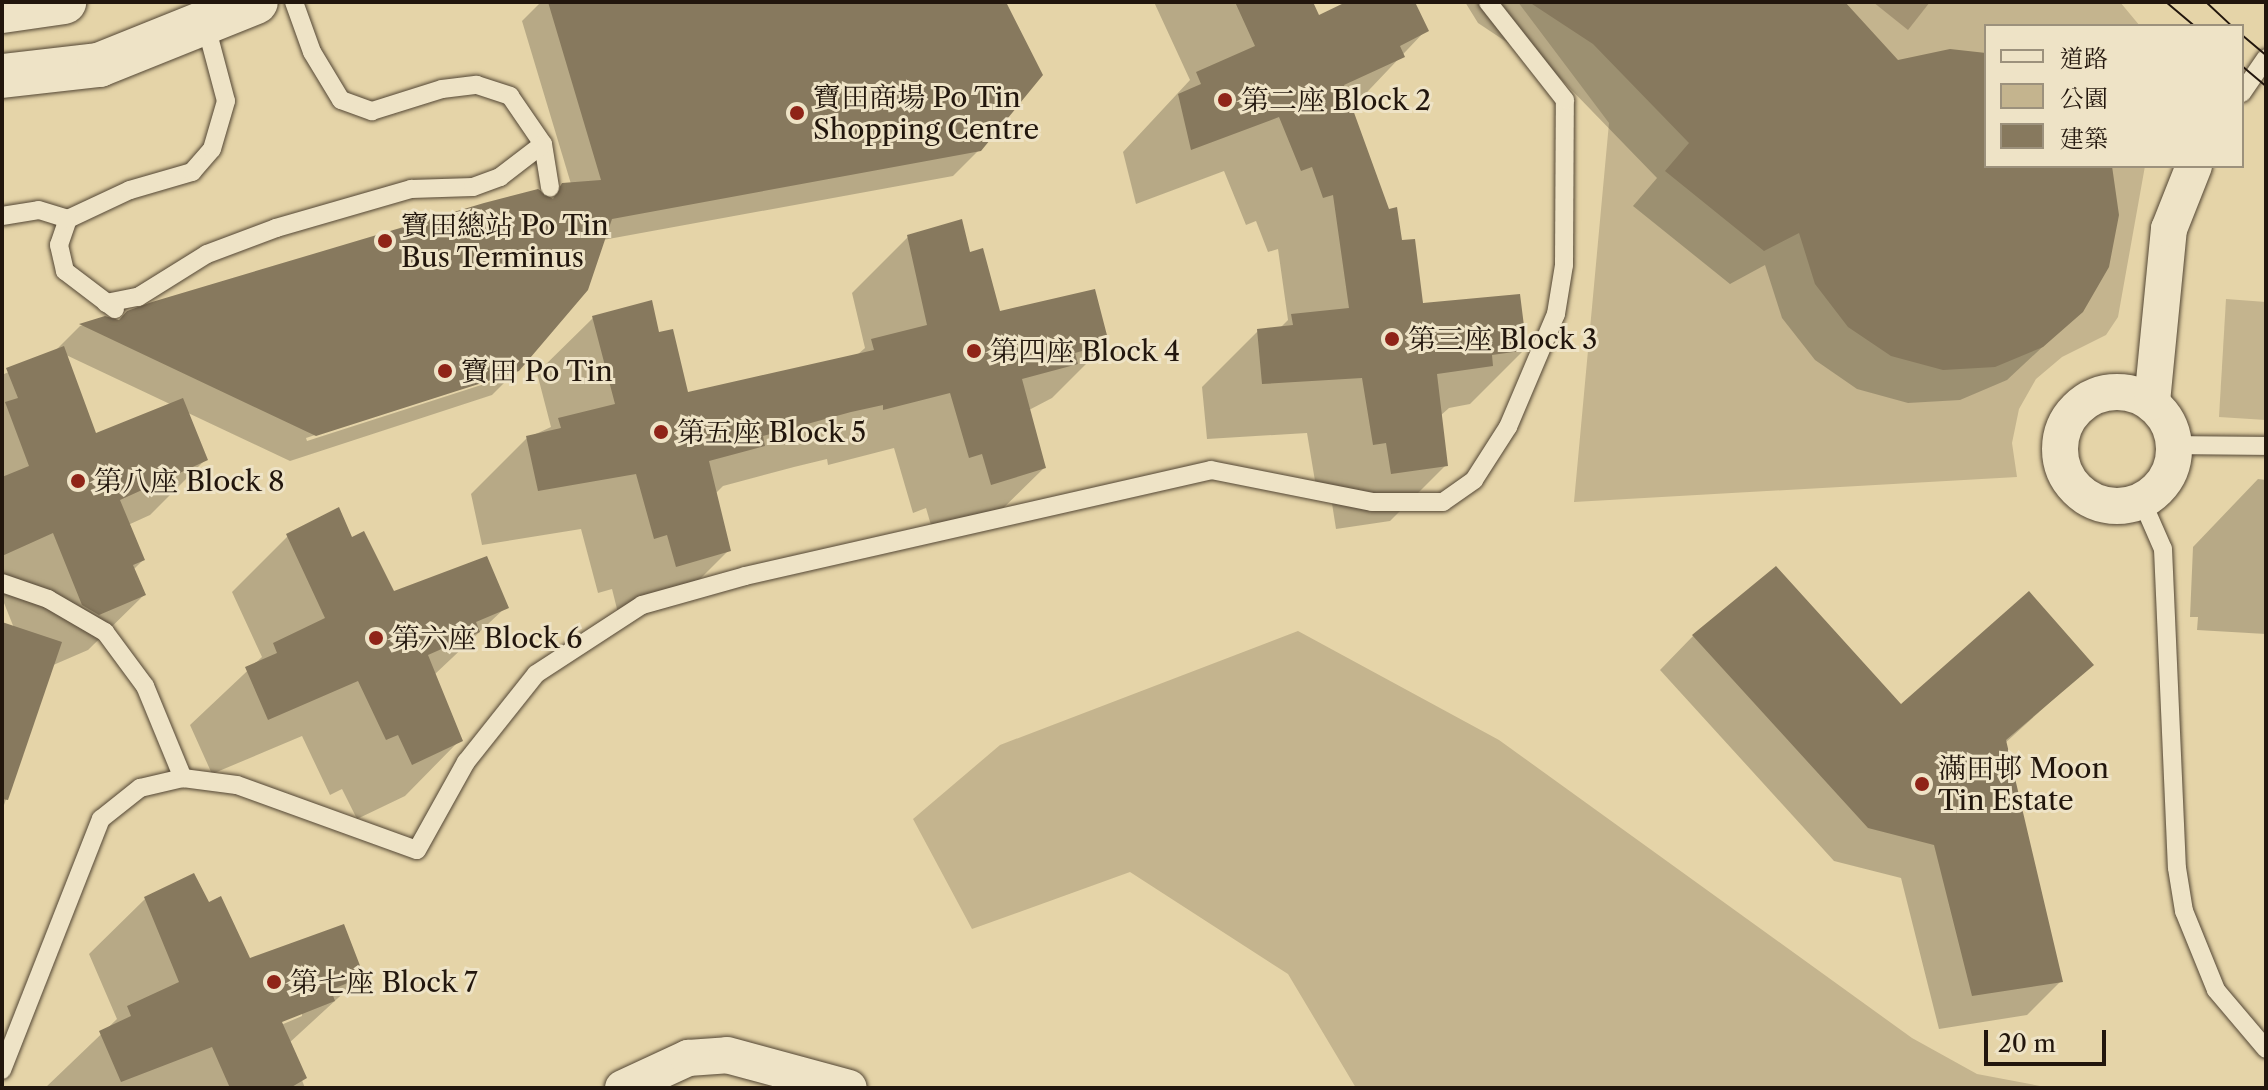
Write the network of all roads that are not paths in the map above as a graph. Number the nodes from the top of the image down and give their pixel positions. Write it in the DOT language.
graph roads {
  1 [pos="64,2"];
  2 [pos="256,2"];
  3 [pos="294,2"];
  4 [pos="1488,2"];
  5 [pos="2,11"];
  6 [pos="202,14"];
  7 [pos="2266,58"];
  8 [pos="2,76"];
  9 [pos="2244,90"];
  10 [pos="543,144"];
  11 [pos="2193,168"];
  12 [pos="550,187"];
  13 [pos="2,216"];
  14 [pos="68,219"];
  15 [pos="2152,402"];
  16 [pos="2174,445"];
  17 [pos="2266,446"];
  18 [pos="2142,501"];
  19 [pos="2,583"];
  20 [pos="183,778"];
  21 [pos="2266,1049"];
  22 [pos="2,1070"];
  23 [pos="623,1088"];
  24 [pos="849,1088"];
  1 -- 5 [label="street"];
  2 -- 6 [label="street"];
  3 -- 10 [label="lane"];
  4 -- 20 [label="lane"];
  6 -- 8 [label="street"];
  6 -- 14 [label="lane"];
  7 -- 9 [label="lane"];
  10 -- 12 [label="lane"];
  10 -- 14 [label="lane"];
  11 -- 15 [label="street"];
  13 -- 14 [label="lane"];
  15 -- 16 [label="street"];
  15 -- 18 [label="street"];
  16 -- 17 [label="lane"];
  16 -- 18 [label="street"];
  18 -- 21 [label="lane"];
  19 -- 20 [label="lane"];
  20 -- 22 [label="lane"];
  23 -- 24 [label="street"];
}
